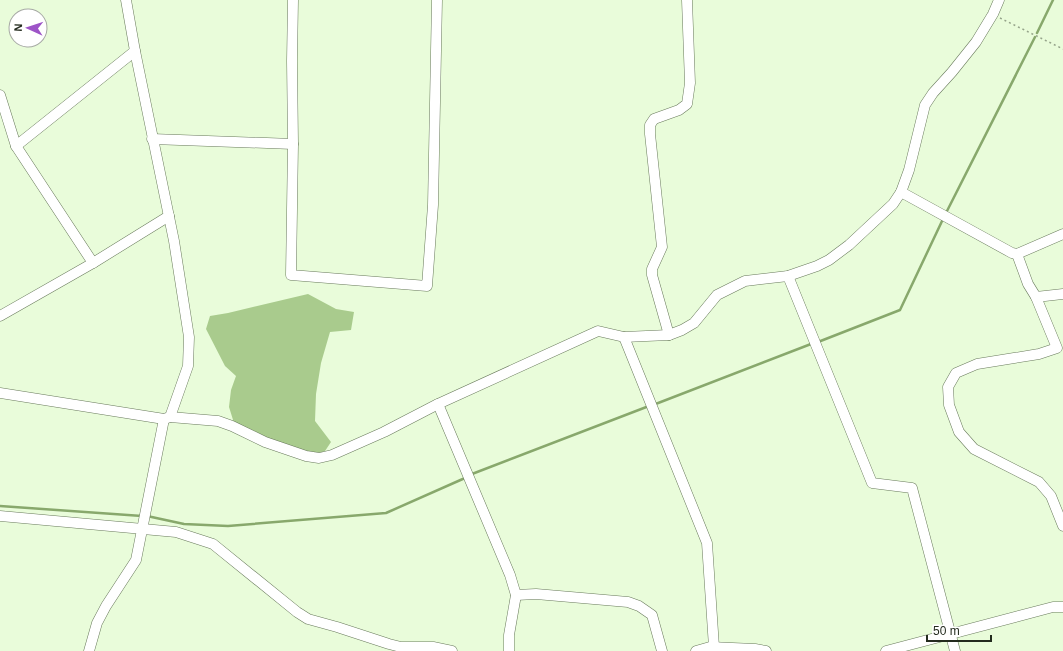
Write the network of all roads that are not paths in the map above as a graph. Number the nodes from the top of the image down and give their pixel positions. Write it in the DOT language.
graph roads {
  1 [pos="126,0"];
  2 [pos="292,0"];
  3 [pos="438,0"];
  4 [pos="687,0"];
  5 [pos="999,0"];
  6 [pos="135,51"];
  7 [pos="0,95"];
  8 [pos="152,139"];
  9 [pos="293,144"];
  10 [pos="16,146"];
  11 [pos="901,192"];
  12 [pos="169,216"];
  13 [pos="1063,234"];
  14 [pos="1017,254"];
  15 [pos="93,263"];
  16 [pos="788,276"];
  17 [pos="1063,294"];
  18 [pos="1036,297"];
  19 [pos="0,316"];
  20 [pos="670,335"];
  21 [pos="624,336"];
  22 [pos="0,393"];
  23 [pos="438,404"];
  24 [pos="167,418"];
  25 [pos="0,516"];
  26 [pos="143,526"];
  27 [pos="1063,526"];
  28 [pos="516,595"];
  29 [pos="1063,606"];
  30 [pos="951,634"];
  31 [pos="714,647"];
  32 [pos="90,651"];
  33 [pos="452,651"];
  34 [pos="509,651"];
  35 [pos="662,651"];
  36 [pos="696,651"];
  37 [pos="766,651"];
  38 [pos="886,651"];
  39 [pos="956,651"];
  1 -- 6 [label="street"];
  2 -- 9 [label="street"];
  3 -- 9 [label="street"];
  4 -- 20 [label="street"];
  5 -- 11 [label="street"];
  6 -- 8 [label="street"];
  6 -- 10 [label="street"];
  7 -- 10 [label="street"];
  8 -- 9 [label="street"];
  8 -- 12 [label="street"];
  10 -- 15 [label="street"];
  11 -- 14 [label="street"];
  11 -- 16 [label="street"];
  12 -- 15 [label="street"];
  12 -- 24 [label="street"];
  13 -- 14 [label="street"];
  14 -- 18 [label="street"];
  15 -- 19 [label="street"];
  16 -- 20 [label="street"];
  16 -- 30 [label="street"];
  17 -- 18 [label="street"];
  18 -- 27 [label="street"];
  20 -- 21 [label="street"];
  21 -- 23 [label="street"];
  21 -- 31 [label="street"];
  22 -- 24 [label="street"];
  23 -- 24 [label="street"];
  23 -- 28 [label="street"];
  24 -- 26 [label="street"];
  25 -- 26 [label="street"];
  26 -- 32 [label="street"];
  26 -- 33 [label="street"];
  28 -- 34 [label="street"];
  28 -- 35 [label="street"];
  29 -- 30 [label="street"];
  30 -- 38 [label="street"];
  30 -- 39 [label="street"];
  31 -- 36 [label="street"];
  31 -- 37 [label="street"];
}
